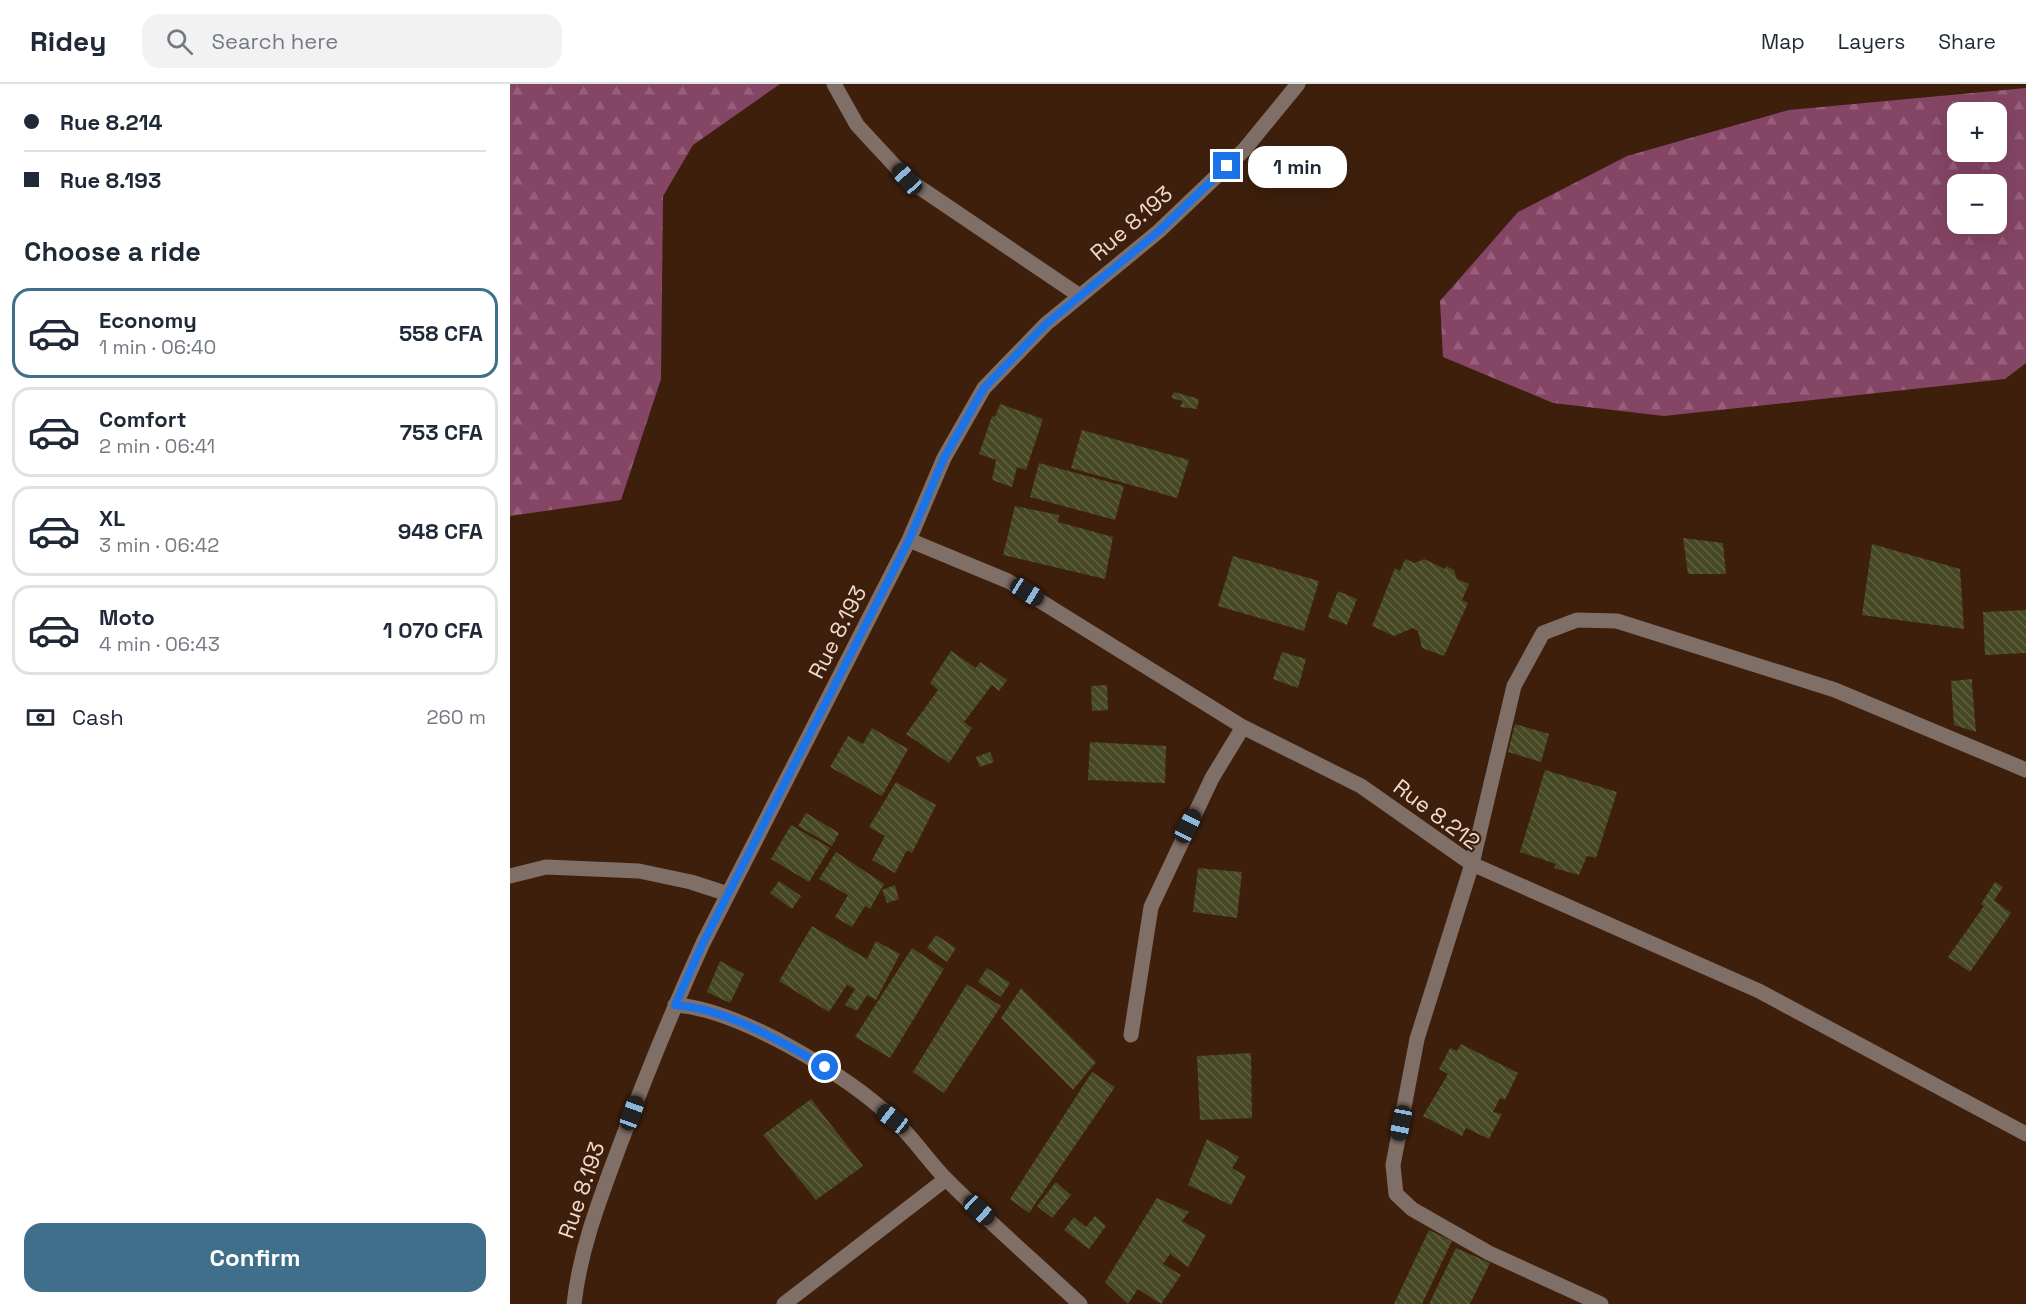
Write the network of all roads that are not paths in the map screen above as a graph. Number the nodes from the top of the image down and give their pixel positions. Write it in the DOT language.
graph roads {
  1 [pos="834,84"];
  2 [pos="1298,84"];
  3 [pos="1080,296"];
  4 [pos="909,540"];
  5 [pos="1243,727"];
  6 [pos="2026,770"];
  7 [pos="1472,864"];
  8 [pos="510,876"];
  9 [pos="728,894"];
  10 [pos="675,1005"];
  11 [pos="1131,1035"];
  12 [pos="2026,1134"];
  13 [pos="946,1179"];
  14 [pos="574,1304"];
  15 [pos="784,1304"];
  16 [pos="1080,1304"];
  17 [pos="1600,1304"];
  1 -- 3 [label="street"];
  2 -- 3 [label="street, Rue 8.193"];
  3 -- 4 [label="street, Rue 8.193"];
  4 -- 5 [label="street, Rue 8.212"];
  4 -- 9 [label="street, Rue 8.193"];
  5 -- 7 [label="street, Rue 8.212"];
  5 -- 11 [label="street"];
  6 -- 7 [label="street"];
  7 -- 12 [label="street"];
  7 -- 17 [label="street, Rue 8.212"];
  8 -- 9 [label="street"];
  9 -- 10 [label="street, Rue 8.193"];
  10 -- 13 [label="street"];
  10 -- 14 [label="street, Rue 8.193"];
  13 -- 15 [label="street"];
  13 -- 16 [label="street"];
}
